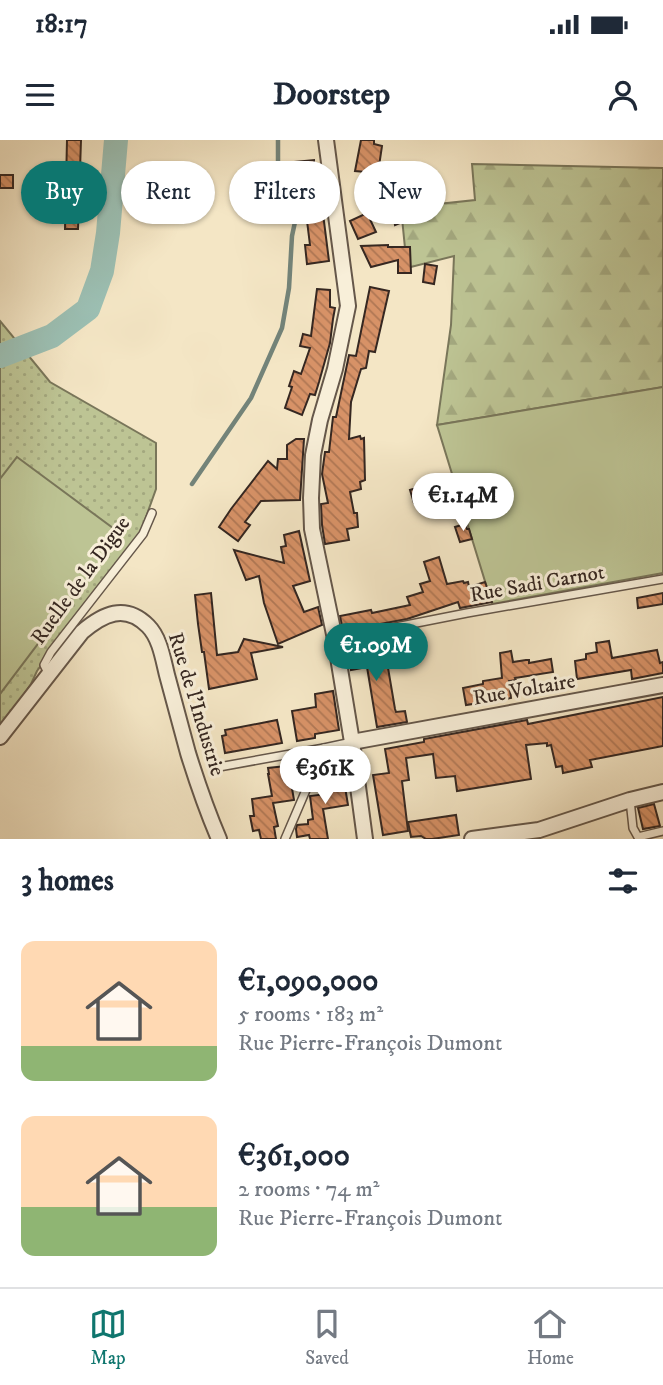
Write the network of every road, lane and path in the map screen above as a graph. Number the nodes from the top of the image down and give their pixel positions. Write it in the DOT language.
graph roads {
  1 [pos="326,140"];
  2 [pos="152,513"];
  3 [pos="663,579"];
  4 [pos="335,639"];
  5 [pos="49,676"];
  6 [pos="663,685"];
  7 [pos="0,737"];
  8 [pos="352,742"];
  9 [pos="324,748"];
  10 [pos="219,767"];
  11 [pos="663,792"];
  12 [pos="630,800"];
  13 [pos="362,821"];
  14 [pos="663,831"];
  15 [pos="219,839"];
  16 [pos="285,839"];
  17 [pos="359,839"];
  18 [pos="365,839"];
  19 [pos="472,839"];
  1 -- 4 [label="street"];
  2 -- 5 [label="lane, Ruelle de la Digue"];
  3 -- 4 [label="lane, Rue Sadi Carnot"];
  4 -- 8 [label="street"];
  5 -- 7 [label="street, Ruelle de la Digue"];
  5 -- 15 [label="street, Rue de l'Industrie"];
  6 -- 8 [label="street, Rue Voltaire"];
  8 -- 9 [label="lane"];
  8 -- 13 [label="street"];
  9 -- 10 [label="lane"];
  9 -- 16 [label="lane"];
  11 -- 12 [label="street"];
  12 -- 14 [label="lane"];
  12 -- 19 [label="street"];
  13 -- 17 [label="street"];
  13 -- 18 [label="street"];
}
